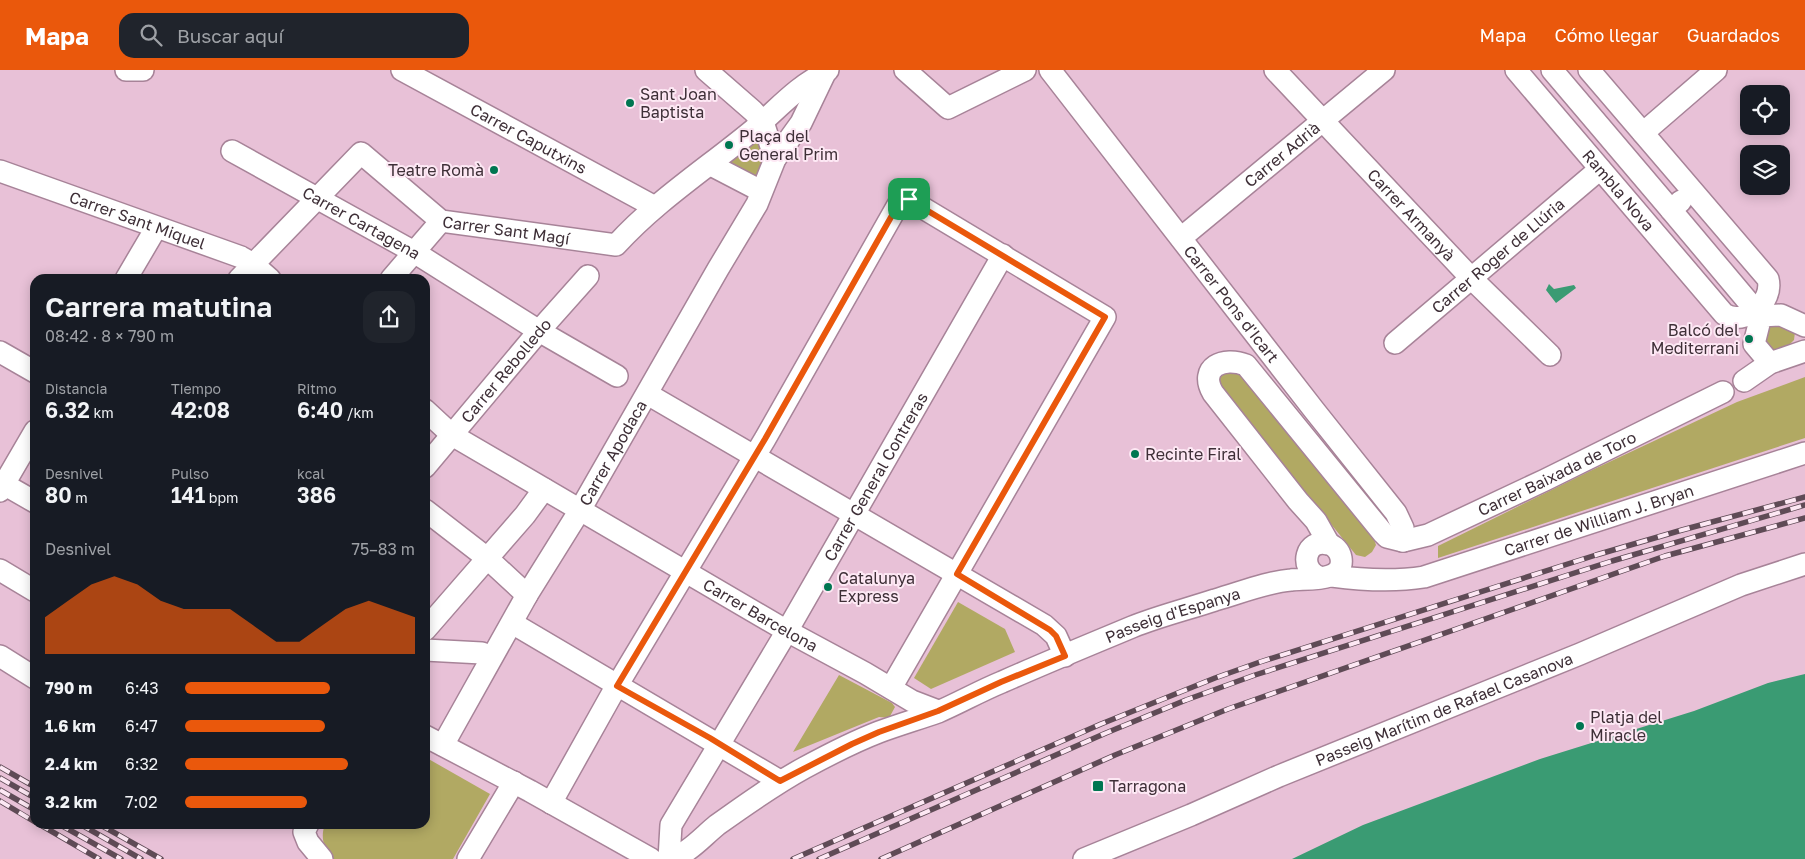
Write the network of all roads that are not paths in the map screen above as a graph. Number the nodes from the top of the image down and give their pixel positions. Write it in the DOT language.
graph roads {
  1 [pos="126,70"];
  2 [pos="143,70"];
  3 [pos="402,70"];
  4 [pos="706,70"];
  5 [pos="905,70"];
  6 [pos="1025,70"];
  7 [pos="1050,70"];
  8 [pos="1275,70"];
  9 [pos="1384,70"];
  10 [pos="1516,70"];
  11 [pos="1552,70"];
  12 [pos="1589,70"];
  13 [pos="1716,70"];
  14 [pos="826,72"];
  15 [pos="758,117"];
  16 [pos="1323,121"];
  17 [pos="1643,133"];
  18 [pos="232,151"];
  19 [pos="774,159"];
  20 [pos="711,165"];
  21 [pos="1600,169"];
  22 [pos="0,171"];
  23 [pos="761,191"];
  24 [pos="1692,191"];
  25 [pos="316,199"];
  26 [pos="655,207"];
  27 [pos="1671,210"];
  28 [pos="441,221"];
  29 [pos="156,228"];
  30 [pos="1181,238"];
  31 [pos="414,252"];
  32 [pos="1003,255"];
  33 [pos="246,271"];
  34 [pos="1762,272"];
  35 [pos="129,274"];
  36 [pos="395,274"];
  37 [pos="588,276"];
  38 [pos="1472,279"];
  39 [pos="1740,292"];
  40 [pos="1720,310"];
  41 [pos="1756,311"];
  42 [pos="1805,326"];
  43 [pos="539,331"];
  44 [pos="1395,343"];
  45 [pos="1805,351"];
  46 [pos="0,352"];
  47 [pos="1550,356"];
  48 [pos="1770,363"];
  49 [pos="30,369"];
  50 [pos="617,376"];
  51 [pos="1744,382"];
  52 [pos="1723,392"];
  53 [pos="651,397"];
  54 [pos="430,415"];
  55 [pos="452,435"];
  56 [pos="30,439"];
  57 [pos="1805,453"];
  58 [pos="755,457"];
  59 [pos="430,461"];
  60 [pos="1,486"];
  61 [pos="544,489"];
  62 [pos="30,500"];
  63 [pos="580,510"];
  64 [pos="430,514"];
  65 [pos="855,514"];
  66 [pos="1395,539"];
  67 [pos="487,558"];
  68 [pos="1323,560"];
  69 [pos="1805,564"];
  70 [pos="0,570"];
  71 [pos="686,572"];
  72 [pos="957,574"];
  73 [pos="30,588"];
  74 [pos="527,595"];
  75 [pos="512,623"];
  76 [pos="430,624"];
  77 [pos="786,631"];
  78 [pos="430,650"];
  79 [pos="0,656"];
  80 [pos="1065,656"];
  81 [pos="491,658"];
  82 [pos="30,675"];
  83 [pos="617,686"];
  84 [pos="890,688"];
  85 [pos="938,711"];
  86 [pos="893,728"];
  87 [pos="434,740"];
  88 [pos="720,744"];
  89 [pos="780,781"];
  90 [pos="514,782"];
  91 [pos="550,803"];
  92 [pos="302,829"];
  93 [pos="322,859"];
  94 [pos="468,859"];
  95 [pos="651,859"];
  96 [pos="667,859"];
  97 [pos="1084,859"];
  1 -- 2 [label="street"];
  3 -- 26 [label="street, Carrer Caputxins"];
  4 -- 15 [label="street"];
  5 -- 6 [label="street"];
  7 -- 30 [label="street, Carrer Pons d'Icart"];
  8 -- 16 [label="street, Carrer Armanyà"];
  9 -- 16 [label="street, Carrer Adrià"];
  10 -- 21 [label="street, Rambla Nova"];
  11 -- 27 [label="street, Rambla Nova"];
  12 -- 17 [label="street"];
  13 -- 17 [label="street"];
  14 -- 15 [label="street"];
  14 -- 19 [label="street, Carrer Apodaca"];
  15 -- 19 [label="street"];
  15 -- 20 [label="street"];
  16 -- 30 [label="street, Carrer Adrià"];
  16 -- 38 [label="street, Carrer Armanyà"];
  17 -- 24 [label="street"];
  18 -- 25 [label="street, Carrer Cartagena"];
  19 -- 23 [label="street, Carrer Apodaca"];
  20 -- 23 [label="street"];
  20 -- 26 [label="street"];
  21 -- 38 [label="street, Carrer Roger de Llúria"];
  21 -- 40 [label="street, Rambla Nova"];
  22 -- 29 [label="street, Carrer Sant Miquel"];
  23 -- 53 [label="street, Carrer Apodaca"];
  24 -- 27 [label="street, Rambla Nova"];
  24 -- 34 [label="street"];
  25 -- 28 [label="street, Carrer Sant Magí"];
  25 -- 31 [label="street, Carrer Cartagena"];
  25 -- 33 [label="street"];
  26 -- 28 [label="street, Carrer Sant Magí"];
  27 -- 39 [label="street, Rambla Nova"];
  28 -- 31 [label="street"];
  29 -- 33 [label="street, Carrer Sant Miquel"];
  29 -- 35 [label="street"];
  30 -- 66 [label="street, Carrer Pons d'Icart"];
  31 -- 36 [label="street"];
  31 -- 43 [label="street, Carrer Cartagena"];
  32 -- 58 [label="street"];
  32 -- 65 [label="street, Carrer General Contreras"];
  32 -- 72 [label="street"];
  34 -- 39 [label="street"];
  34 -- 41 [label="street"];
  37 -- 43 [label="street, Carrer Rebolledo"];
  38 -- 44 [label="street, Carrer Roger de Llúria"];
  38 -- 47 [label="street, Carrer Armanyà"];
  39 -- 40 [label="street"];
  39 -- 41 [label="street, Rambla Nova"];
  40 -- 41 [label="street"];
  42 -- 48 [label="street"];
  43 -- 50 [label="street, Carrer Cartagena"];
  43 -- 55 [label="street, Carrer Rebolledo"];
  45 -- 48 [label="street"];
  46 -- 49 [label="street"];
  48 -- 51 [label="street"];
  52 -- 66 [label="street, Carrer Baixada de Toro"];
  53 -- 58 [label="street"];
  53 -- 63 [label="street, Carrer Apodaca"];
  54 -- 55 [label="street"];
  55 -- 59 [label="street, Carrer Rebolledo"];
  55 -- 61 [label="street"];
  56 -- 60 [label="street"];
  57 -- 68 [label="street, Carrer de William J. Bryan"];
  58 -- 65 [label="street"];
  58 -- 71 [label="street"];
  60 -- 62 [label="street"];
  61 -- 63 [label="street"];
  61 -- 67 [label="street"];
  63 -- 71 [label="street, Carrer Barcelona"];
  63 -- 74 [label="street, Carrer Apodaca"];
  64 -- 67 [label="street"];
  65 -- 72 [label="street"];
  65 -- 77 [label="street, Carrer General Contreras"];
  66 -- 68 [label="street"];
  67 -- 74 [label="street"];
  67 -- 76 [label="street"];
  68 -- 80 [label="street, Passeig d'Espanya"];
  69 -- 97 [label="street, Passeig Marítim de Rafael Casanova"];
  70 -- 73 [label="street"];
  71 -- 77 [label="street, Carrer Barcelona"];
  71 -- 83 [label="street"];
  72 -- 80 [label="street"];
  72 -- 84 [label="street"];
  74 -- 75 [label="street, Carrer Apodaca"];
  75 -- 81 [label="street, Carrer Apodaca"];
  75 -- 83 [label="street"];
  77 -- 84 [label="street, Carrer Barcelona"];
  77 -- 88 [label="street, Carrer General Contreras"];
  78 -- 81 [label="street"];
  79 -- 82 [label="street"];
  80 -- 85 [label="street, Passeig d'Espanya"];
  81 -- 87 [label="street, Carrer Apodaca"];
  83 -- 88 [label="street"];
  83 -- 91 [label="street"];
  84 -- 85 [label="street, Carrer Barcelona"];
  84 -- 86 [label="street"];
  85 -- 86 [label="street, Passeig d'Espanya"];
  86 -- 89 [label="street, Passeig d'Espanya"];
  87 -- 90 [label="street"];
  88 -- 89 [label="street"];
  88 -- 96 [label="street, Carrer General Contreras"];
  89 -- 96 [label="street, Passeig d'Espanya"];
  90 -- 91 [label="street"];
  90 -- 94 [label="street"];
  91 -- 95 [label="street"];
  92 -- 93 [label="street"];
}
